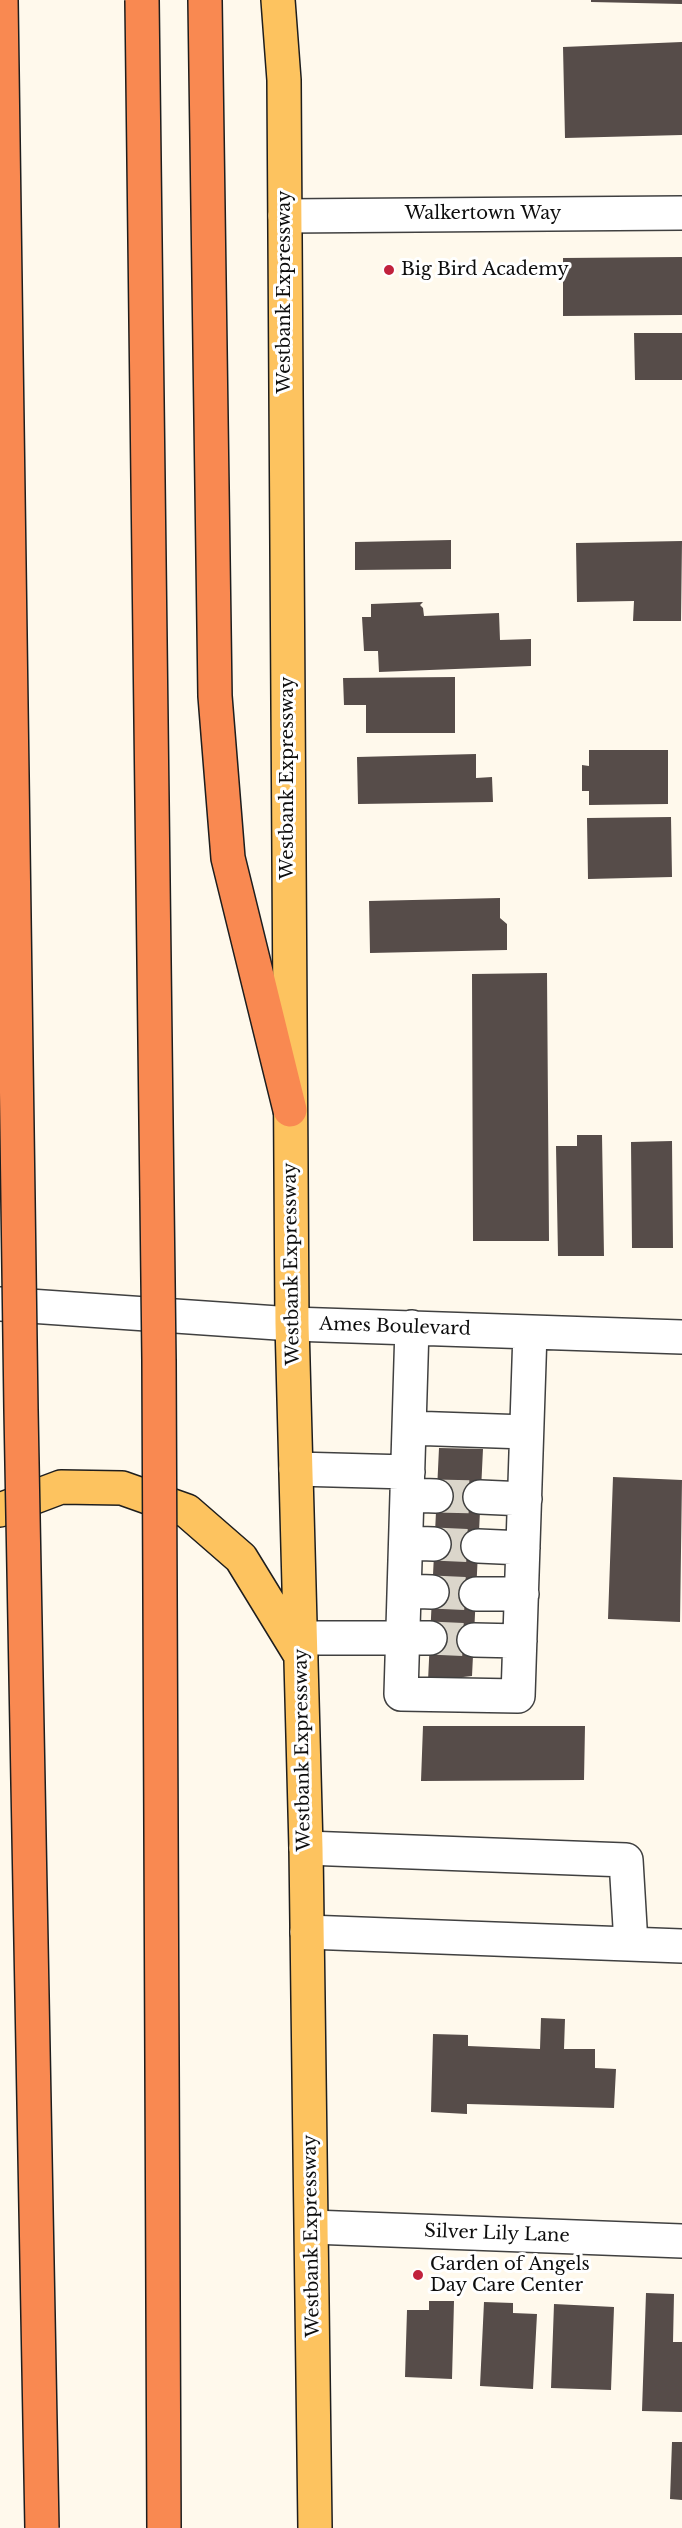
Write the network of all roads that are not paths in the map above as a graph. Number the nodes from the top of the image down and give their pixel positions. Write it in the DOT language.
graph roads {
  1 [pos="1,0"];
  2 [pos="142,0"];
  3 [pos="205,0"];
  4 [pos="278,0"];
  5 [pos="682,213"];
  6 [pos="285,216"];
  7 [pos="290,1110"];
  8 [pos="0,1304"];
  9 [pos="292,1324"];
  10 [pos="412,1327"];
  11 [pos="530,1332"];
  12 [pos="682,1337"];
  13 [pos="410,1428"];
  14 [pos="526,1432"];
  15 [pos="296,1469"];
  16 [pos="417,1487"];
  17 [pos="480,1497"];
  18 [pos="525,1499"];
  19 [pos="0,1510"];
  20 [pos="478,1546"];
  21 [pos="523,1548"];
  22 [pos="476,1594"];
  23 [pos="522,1594"];
  24 [pos="417,1638"];
  25 [pos="474,1640"];
  26 [pos="520,1641"];
  27 [pos="301,1648"];
  28 [pos="306,1848"];
  29 [pos="307,1932"];
  30 [pos="631,1944"];
  31 [pos="682,1946"];
  32 [pos="312,2227"];
  33 [pos="682,2241"];
  34 [pos="42,2528"];
  35 [pos="164,2528"];
  36 [pos="315,2528"];
  1 -- 34 [label="highway, bridge"];
  2 -- 35 [label="highway, bridge"];
  3 -- 7 [label="highway"];
  4 -- 6 [label="main road, Westbank Expressway"];
  5 -- 6 [label="street, Walkertown Way"];
  6 -- 7 [label="main road, Westbank Expressway"];
  7 -- 9 [label="main road, Westbank Expressway"];
  8 -- 9 [label="street, Ames Boulevard"];
  9 -- 10 [label="street, Ames Boulevard"];
  9 -- 15 [label="main road, Westbank Expressway"];
  10 -- 11 [label="street, Ames Boulevard"];
  10 -- 13 [label="street"];
  11 -- 12 [label="street, Ames Boulevard"];
  11 -- 14 [label="street"];
  13 -- 14 [label="street"];
  13 -- 16 [label="street"];
  14 -- 18 [label="street"];
  15 -- 16 [label="street"];
  15 -- 27 [label="main road, Westbank Expressway"];
  16 -- 24 [label="street"];
  17 -- 18 [label="street"];
  18 -- 21 [label="street"];
  19 -- 27 [label="main road"];
  20 -- 21 [label="street"];
  21 -- 23 [label="street"];
  22 -- 23 [label="street"];
  23 -- 26 [label="street"];
  24 -- 26 [label="street"];
  24 -- 27 [label="street"];
  25 -- 26 [label="street"];
  27 -- 28 [label="main road, Westbank Expressway"];
  28 -- 29 [label="main road, Westbank Expressway"];
  28 -- 30 [label="street"];
  29 -- 30 [label="street"];
  29 -- 32 [label="main road, Westbank Expressway"];
  30 -- 31 [label="street"];
  32 -- 33 [label="street, Silver Lily Lane"];
  32 -- 36 [label="main road, Westbank Expressway"];
}
